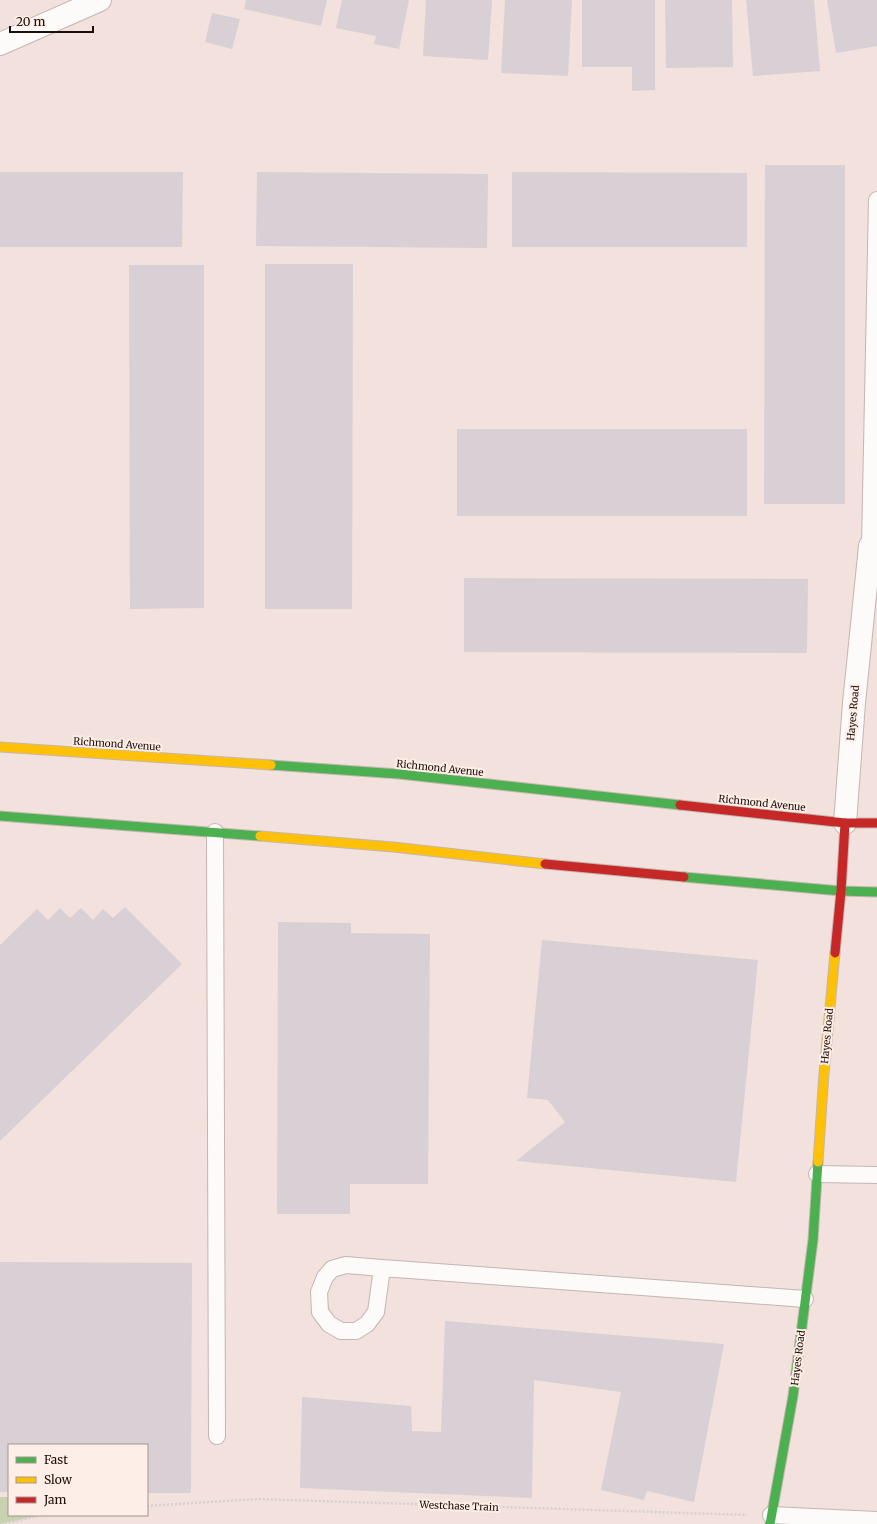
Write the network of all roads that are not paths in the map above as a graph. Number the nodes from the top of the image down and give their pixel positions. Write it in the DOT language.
graph roads {
  1 [pos="100,0"];
  2 [pos="0,44"];
  3 [pos="877,200"];
  4 [pos="870,546"];
  5 [pos="0,747"];
  6 [pos="0,816"];
  7 [pos="845,823"];
  8 [pos="877,823"];
  9 [pos="215,832"];
  10 [pos="841,891"];
  11 [pos="877,892"];
  12 [pos="817,1174"];
  13 [pos="877,1175"];
  14 [pos="382,1268"];
  15 [pos="806,1299"];
  16 [pos="217,1436"];
  17 [pos="770,1519"];
  18 [pos="877,1520"];
  1 -- 2 [label="street"];
  3 -- 4 [label="lane"];
  4 -- 7 [label="street, Hayes Road"];
  5 -- 7 [label="main road, Richmond Avenue"];
  6 -- 9 [label="main road"];
  7 -- 8 [label="main road, Richmond Avenue"];
  7 -- 10 [label="main road, Hayes Road"];
  9 -- 10 [label="main road"];
  9 -- 16 [label="lane"];
  10 -- 11 [label="main road"];
  10 -- 12 [label="main road, Hayes Road"];
  12 -- 13 [label="lane"];
  12 -- 15 [label="main road, Hayes Road"];
  14 -- 14 [label="lane"];
  14 -- 15 [label="lane"];
  15 -- 17 [label="main road, Hayes Road"];
  17 -- 18 [label="lane"];
}
